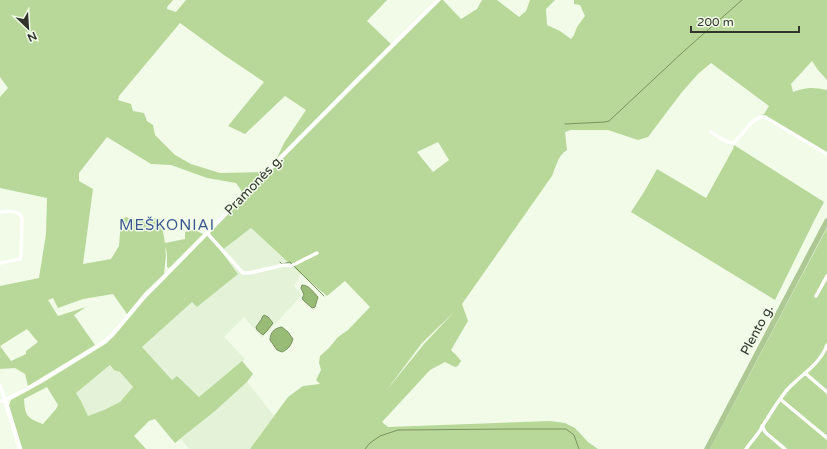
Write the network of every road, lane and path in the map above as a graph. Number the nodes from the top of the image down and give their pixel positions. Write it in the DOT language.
graph roads {
  1 [pos="438,0"];
  2 [pos="711,132"];
  3 [pos="827,154"];
  4 [pos="0,212"];
  5 [pos="827,221"];
  6 [pos="207,233"];
  7 [pos="317,254"];
  8 [pos="0,262"];
  9 [pos="827,276"];
  10 [pos="816,296"];
  11 [pos="827,347"];
  12 [pos="805,373"];
  13 [pos="0,385"];
  14 [pos="827,392"];
  15 [pos="780,399"];
  16 [pos="2,401"];
  17 [pos="762,426"];
  18 [pos="827,438"];
  19 [pos="20,449"];
  20 [pos="707,449"];
  21 [pos="746,449"];
  22 [pos="785,449"];
  1 -- 6 [label="street, Pramonės g."];
  2 -- 3 [label="street"];
  4 -- 8 [label="street"];
  5 -- 20 [label="highway, Plento g."];
  6 -- 7 [label="street"];
  6 -- 16 [label="street, Pramonės g."];
  9 -- 10 [label="street"];
  11 -- 12 [label="street"];
  12 -- 14 [label="street"];
  12 -- 15 [label="street"];
  13 -- 16 [label="street"];
  15 -- 17 [label="street"];
  15 -- 18 [label="street"];
  16 -- 19 [label="main road"];
  17 -- 21 [label="street"];
  17 -- 22 [label="street"];
}
